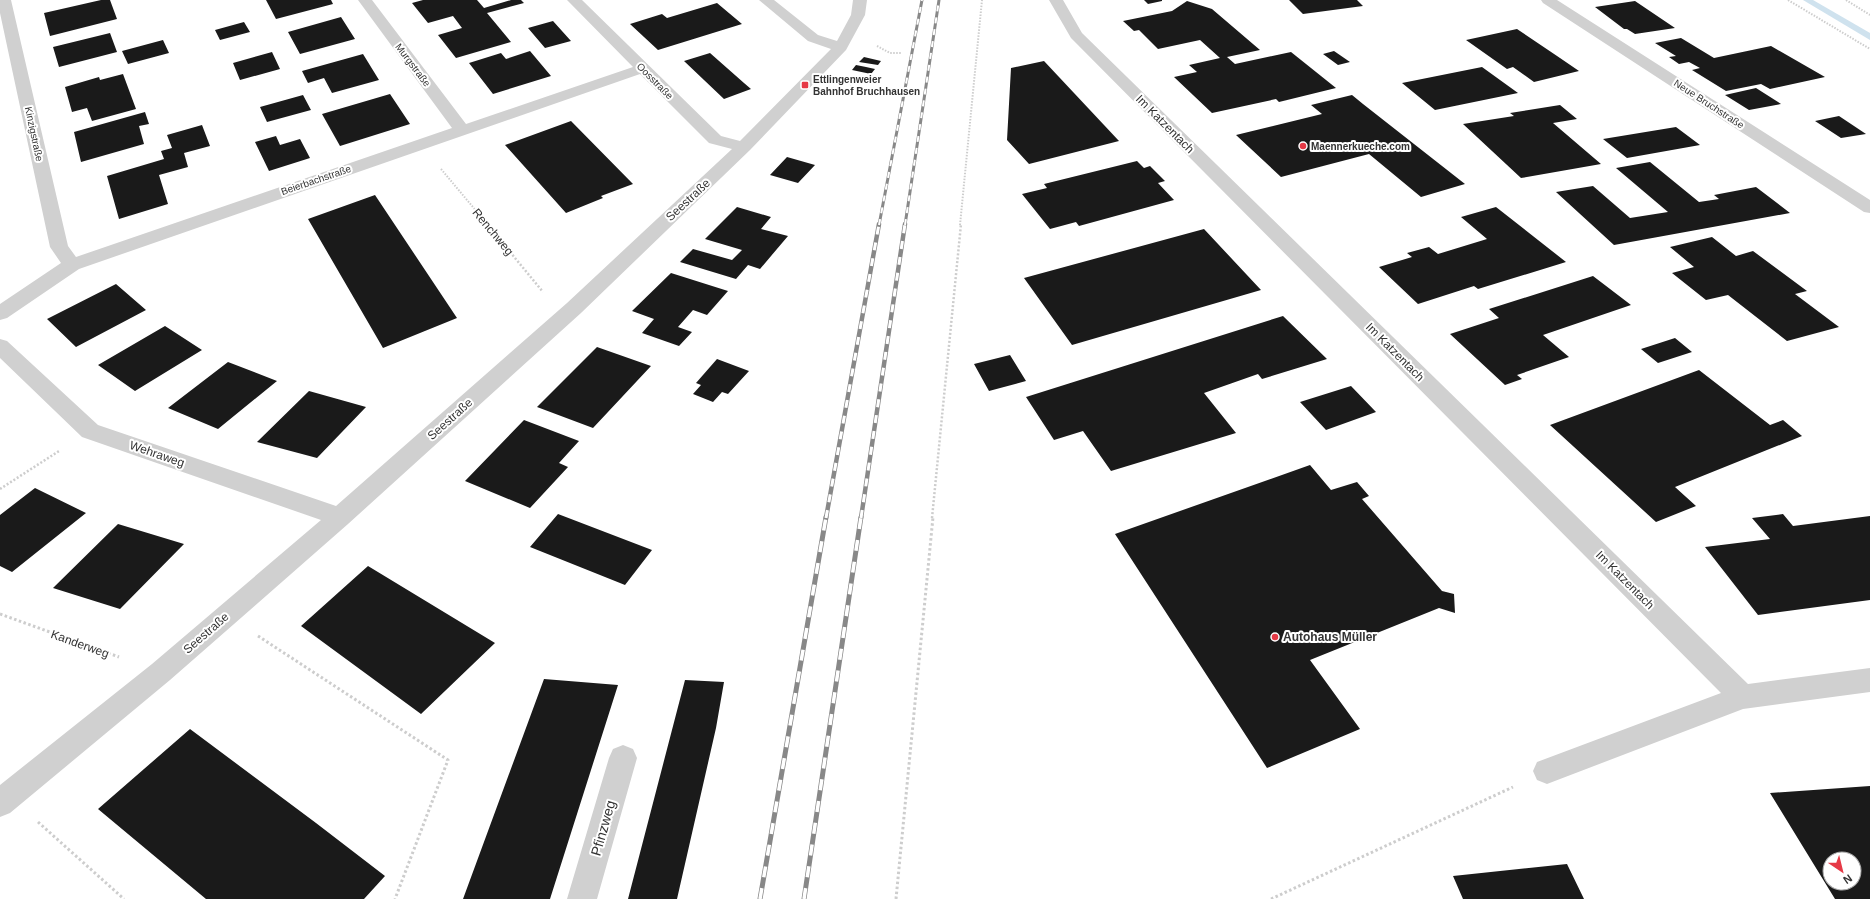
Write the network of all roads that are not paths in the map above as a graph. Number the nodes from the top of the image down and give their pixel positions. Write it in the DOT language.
graph roads {
  1 [pos="4,0"];
  2 [pos="365,0"];
  3 [pos="574,0"];
  4 [pos="766,0"];
  5 [pos="860,0"];
  6 [pos="1056,0"];
  7 [pos="1548,0"];
  8 [pos="840,46"];
  9 [pos="643,68"];
  10 [pos="462,130"];
  11 [pos="744,148"];
  12 [pos="1870,208"];
  13 [pos="72,265"];
  14 [pos="0,313"];
  15 [pos="0,346"];
  16 [pos="340,517"];
  17 [pos="1870,680"];
  18 [pos="1743,697"];
  19 [pos="623,758"];
  20 [pos="1547,772"];
  21 [pos="5,800"];
  22 [pos="582,899"];
  1 -- 13 [label="street, Kinzigstraße"];
  2 -- 10 [label="street, Murgstraße"];
  3 -- 9 [label="street, Oosstraße"];
  4 -- 8 [label="street"];
  5 -- 8 [label="street, Seestraße"];
  6 -- 18 [label="street, Im Katzentach"];
  7 -- 12 [label="street, Neue Bruchstraße"];
  8 -- 11 [label="street, Seestraße"];
  9 -- 10 [label="street, Beierbachstraße"];
  9 -- 11 [label="street, Oosstraße"];
  10 -- 13 [label="street, Beierbachstraße"];
  11 -- 16 [label="street, Seestraße"];
  13 -- 14 [label="street, Beierbachstraße"];
  15 -- 16 [label="street, Wehraweg"];
  16 -- 21 [label="street, Seestraße"];
  17 -- 18 [label="street"];
  18 -- 20 [label="street"];
  19 -- 22 [label="street, Pfinzweg"];
}
